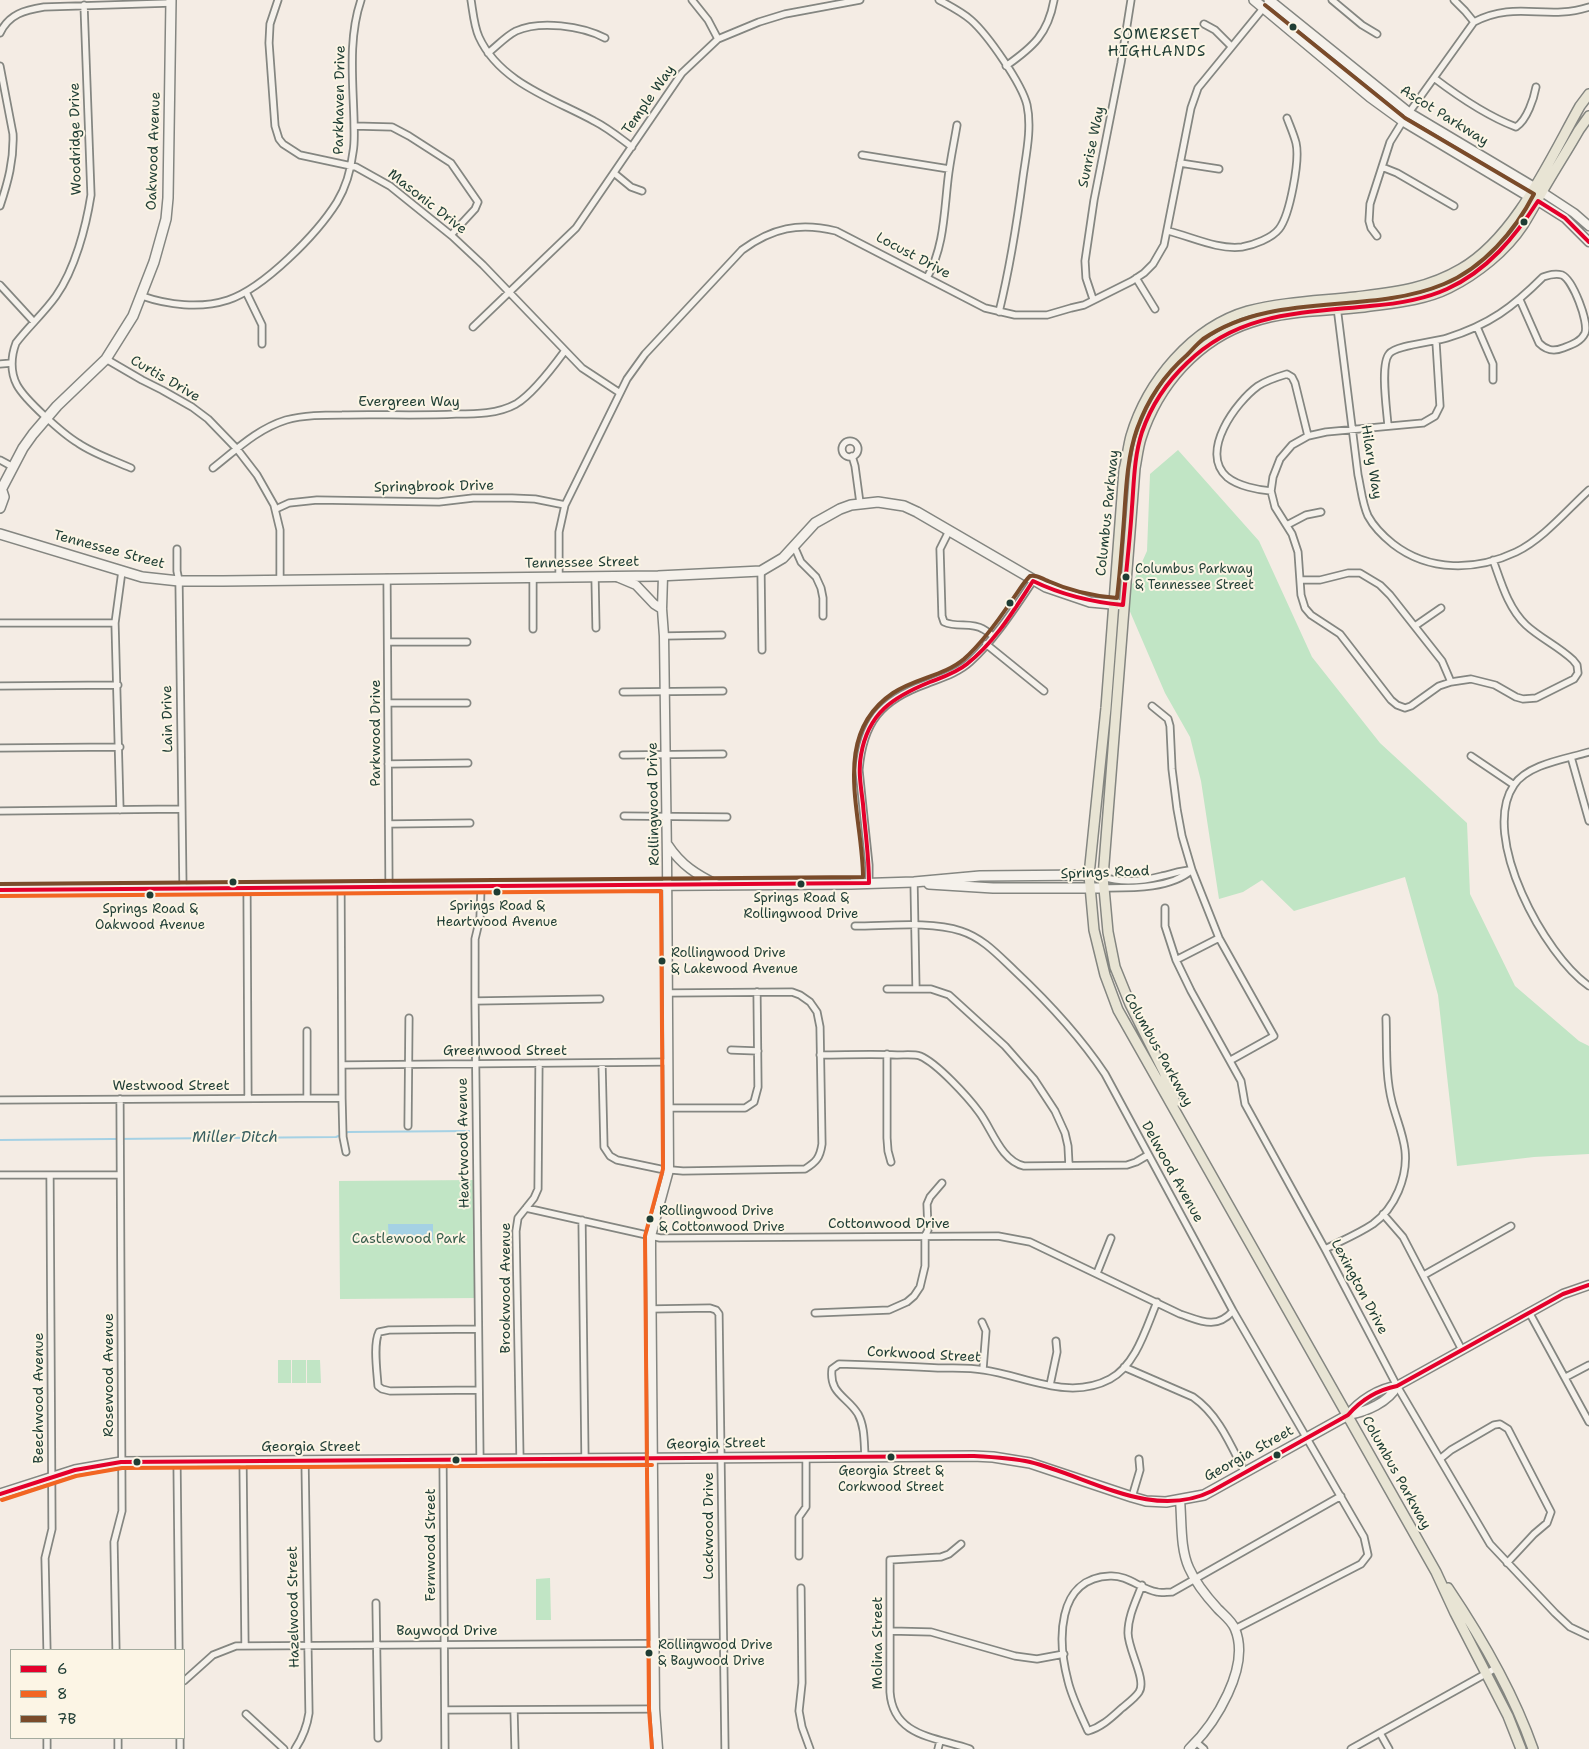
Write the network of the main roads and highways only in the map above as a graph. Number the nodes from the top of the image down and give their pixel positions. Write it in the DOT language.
graph roads {
  1 [pos="1254,0"];
  2 [pos="1270,0"];
  3 [pos="171,2"];
  4 [pos="1589,94"];
  5 [pos="1589,116"];
  6 [pos="1534,187"];
  7 [pos="1542,192"];
  8 [pos="1528,196"];
  9 [pos="1538,202"];
  10 [pos="1,491"];
  11 [pos="0,508"];
  12 [pos="0,534"];
  13 [pos="1113,605"];
  14 [pos="1123,605"];
  15 [pos="1089,875"];
  16 [pos="1103,877"];
  17 [pos="914,882"];
  18 [pos="1089,888"];
  19 [pos="1103,888"];
  20 [pos="0,890"];
  21 [pos="1184,1126"];
  22 [pos="1348,1415"];
  23 [pos="0,1494"];
  24 [pos="1436,1572"];
  25 [pos="1521,1749"];
  26 [pos="1533,1749"];
  1 -- 8 [label="main road, Ascot Parkway"];
  2 -- 6 [label="main road, Ascot Parkway"];
  3 -- 10 [label="main road, Oakwood Avenue"];
  4 -- 6 [label="main road, Columbus Parkway"];
  5 -- 7 [label="main road, Columbus Parkway"];
  6 -- 7 [label="main road, Ascot Parkway"];
  6 -- 8 [label="main road, Columbus Parkway"];
  7 -- 9 [label="main road, Columbus Parkway"];
  8 -- 9 [label="main road, Ascot Parkway"];
  8 -- 13 [label="main road, Columbus Parkway"];
  9 -- 14 [label="main road, Columbus Parkway"];
  10 -- 11 [label="main road, Oakwood Avenue"];
  12 -- 13 [label="main road, Tennessee Street"];
  13 -- 14 [label="main road, Tennessee Street"];
  13 -- 15 [label="main road, Columbus Parkway"];
  14 -- 16 [label="main road, Columbus Parkway"];
  15 -- 16 [label="main road, Springs Road"];
  15 -- 17 [label="main road, Springs Road"];
  15 -- 18 [label="main road, Columbus Parkway"];
  16 -- 19 [label="main road, Columbus Parkway"];
  17 -- 18 [label="main road, Springs Road"];
  17 -- 20 [label="main road, Springs Road"];
  18 -- 19 [label="main road, Springs Road"];
  18 -- 21 [label="main road, Columbus Parkway"];
  19 -- 21 [label="main road, Columbus Parkway"];
  21 -- 22 [label="main road, Columbus Parkway"];
  22 -- 23 [label="main road, Georgia Street"];
  22 -- 24 [label="main road, Columbus Parkway"];
  24 -- 25 [label="main road, Columbus Parkway"];
  24 -- 26 [label="main road, Columbus Parkway"];
}
